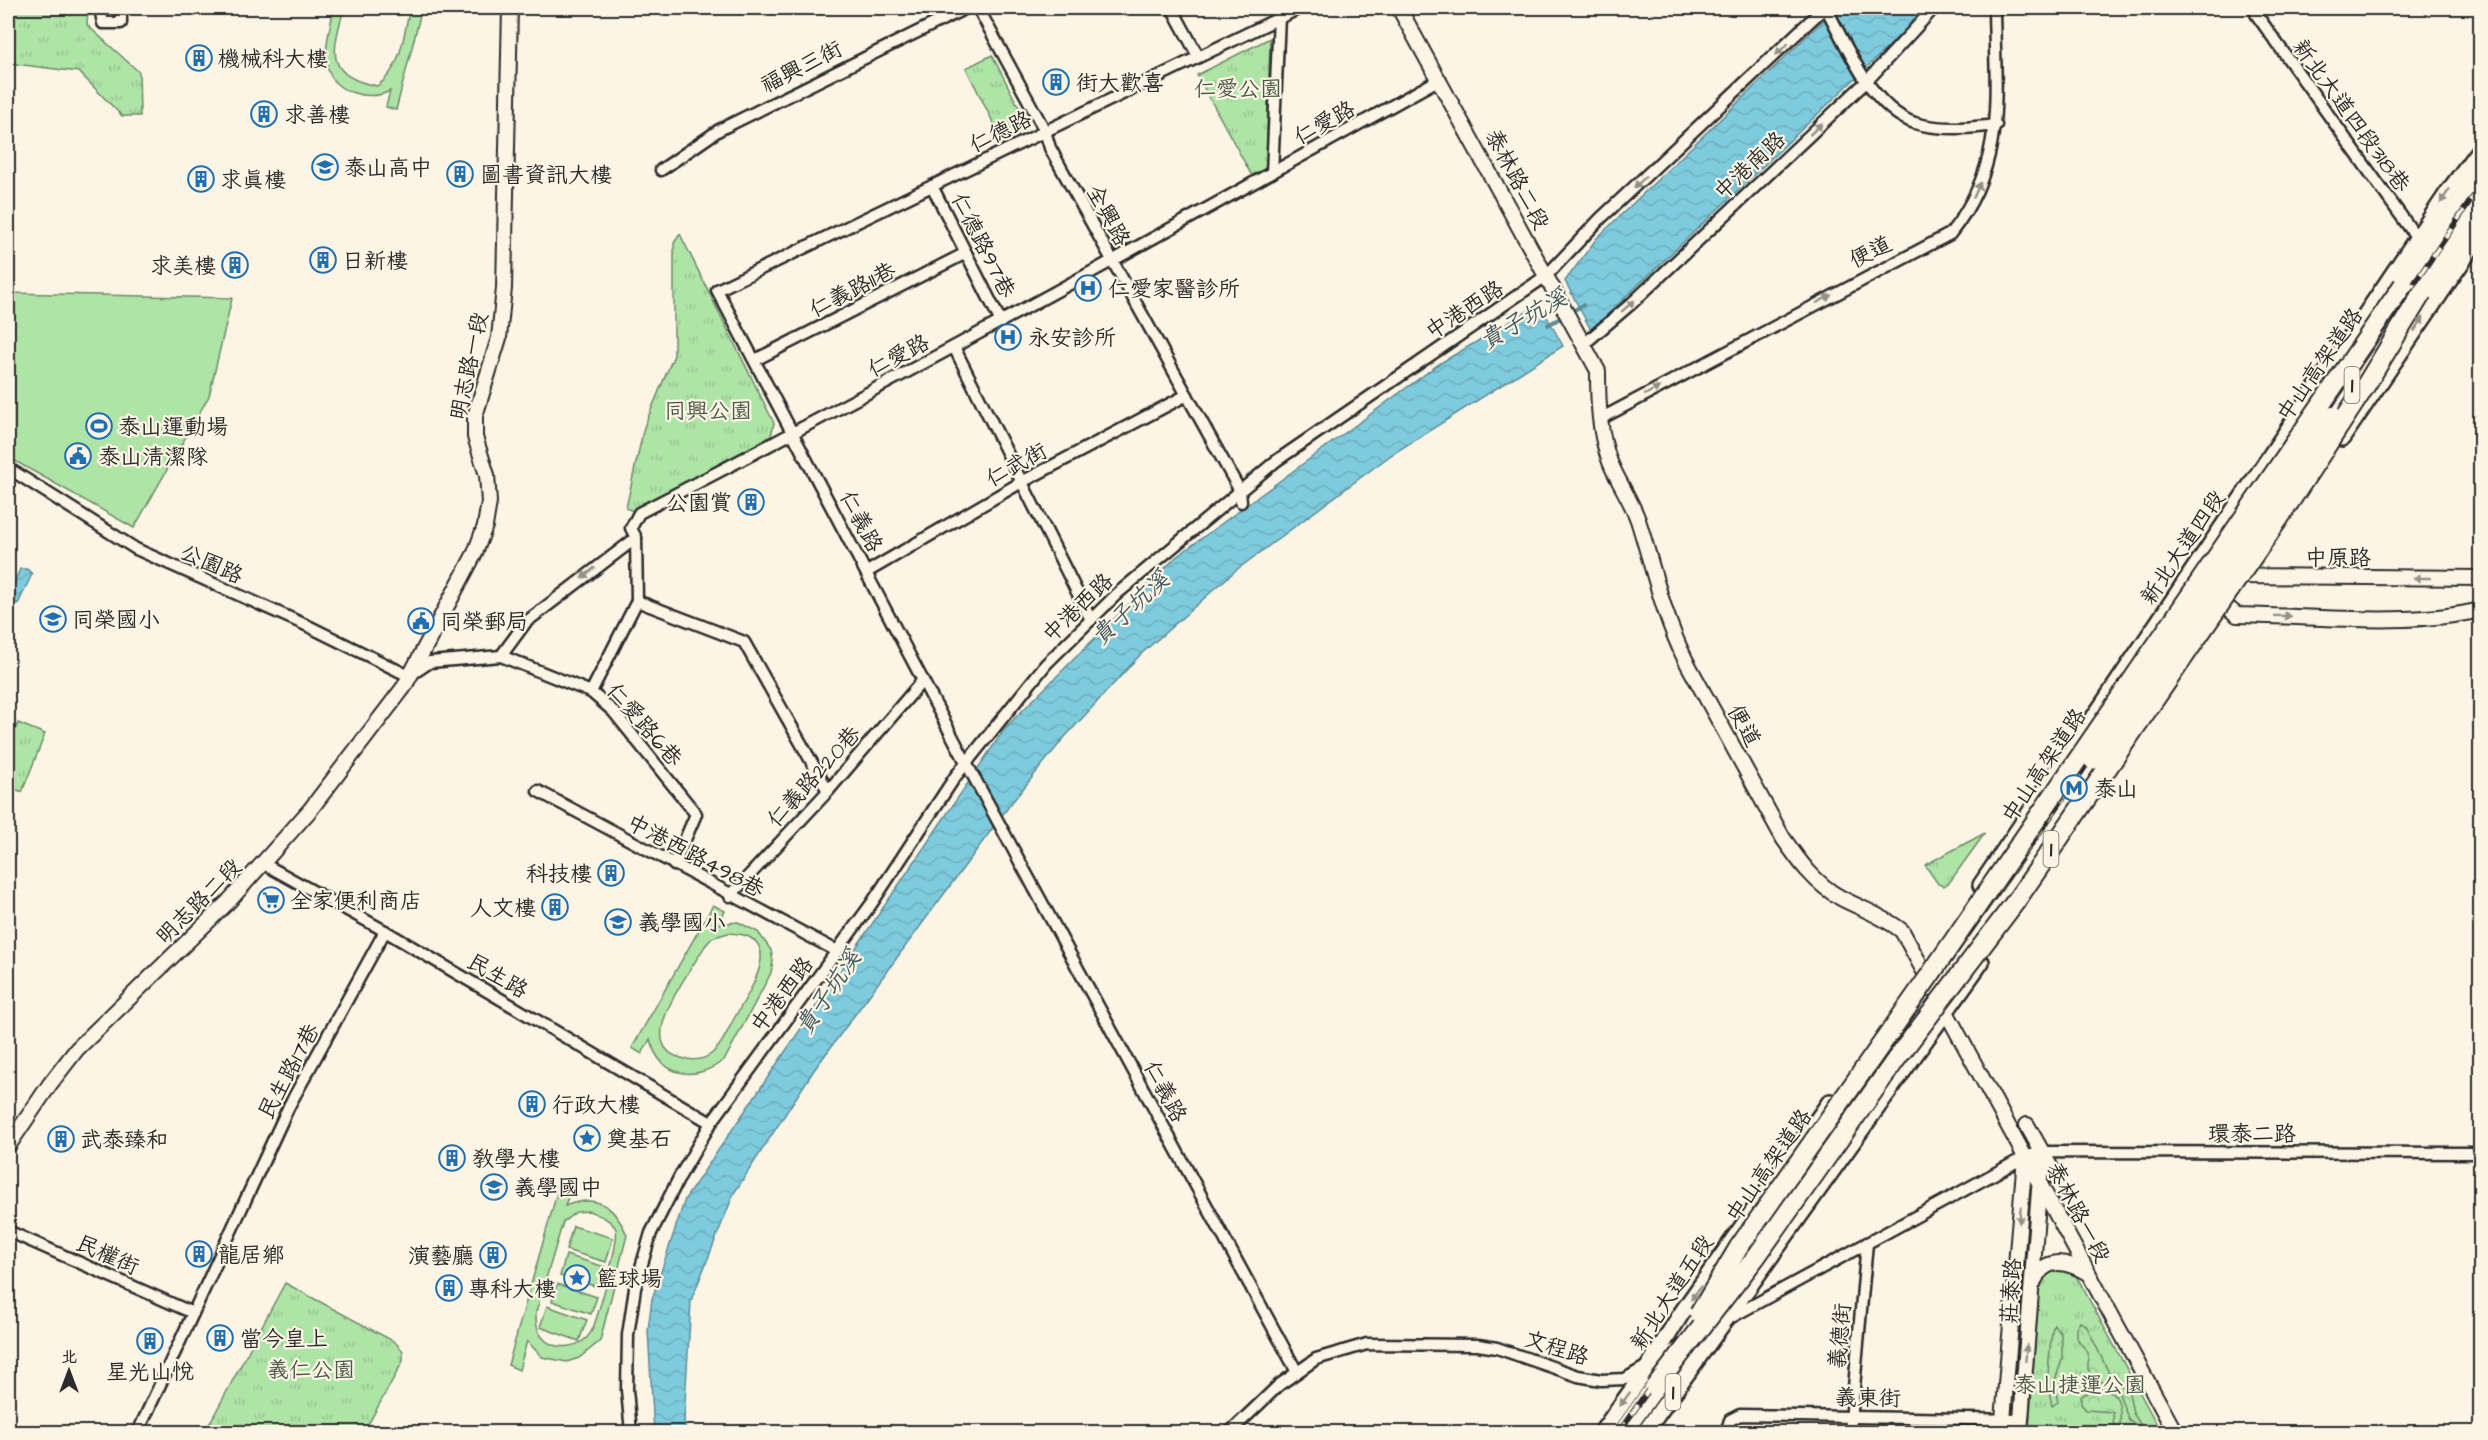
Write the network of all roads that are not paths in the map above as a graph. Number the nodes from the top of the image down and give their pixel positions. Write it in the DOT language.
graph roads {
  1 [pos="100,8"];
  2 [pos="121,8"];
  3 [pos="510,8"];
  4 [pos="966,8"];
  5 [pos="978,8"];
  6 [pos="1172,8"];
  7 [pos="1300,8"];
  8 [pos="1399,8"];
  9 [pos="1934,8"];
  10 [pos="1994,8"];
  11 [pos="1826,9"];
  12 [pos="2256,14"];
  13 [pos="1279,17"];
  14 [pos="1198,56"];
  15 [pos="1440,79"];
  16 [pos="1864,79"];
  17 [pos="1996,125"];
  18 [pos="1045,131"];
  19 [pos="2481,150"];
  20 [pos="661,170"];
  21 [pos="1272,173"];
  22 [pos="2481,176"];
  23 [pos="932,186"];
  24 [pos="2481,193"];
  25 [pos="2481,211"];
  26 [pos="2481,235"];
  27 [pos="2417,238"];
  28 [pos="966,253"];
  29 [pos="1112,261"];
  30 [pos="1549,282"];
  31 [pos="2403,285"];
  32 [pos="717,290"];
  33 [pos="2422,293"];
  34 [pos="1001,322"];
  35 [pos="1582,341"];
  36 [pos="954,347"];
  37 [pos="755,360"];
  38 [pos="1598,371"];
  39 [pos="1187,395"];
  40 [pos="1600,419"];
  41 [pos="794,433"];
  42 [pos="8,468"];
  43 [pos="1020,483"];
  44 [pos="1241,496"];
  45 [pos="2261,514"];
  46 [pos="636,538"];
  47 [pos="2198,564"];
  48 [pos="867,572"];
  49 [pos="2220,575"];
  50 [pos="2248,577"];
  51 [pos="2481,578"];
  52 [pos="637,601"];
  53 [pos="2227,607"];
  54 [pos="2481,610"];
  55 [pos="1091,620"];
  56 [pos="501,656"];
  57 [pos="410,676"];
  58 [pos="923,680"];
  59 [pos="591,692"];
  60 [pos="968,766"];
  61 [pos="538,791"];
  62 [pos="828,791"];
  63 [pos="264,864"];
  64 [pos="674,865"];
  65 [pos="730,896"];
  66 [pos="385,932"];
  67 [pos="837,951"];
  68 [pos="1923,970"];
  69 [pos="1945,974"];
  70 [pos="1945,1011"];
  71 [pos="711,1123"];
  72 [pos="2027,1125"];
  73 [pos="8,1146"];
  74 [pos="2042,1152"];
  75 [pos="2481,1153"];
  76 [pos="1791,1157"];
  77 [pos="2025,1157"];
  78 [pos="2055,1177"];
  79 [pos="1824,1181"];
  80 [pos="2039,1184"];
  81 [pos="8,1231"];
  82 [pos="1866,1243"];
  83 [pos="2088,1273"];
  84 [pos="2031,1289"];
  85 [pos="193,1313"];
  86 [pos="1721,1322"];
  87 [pos="1649,1366"];
  88 [pos="1297,1372"];
  89 [pos="1655,1387"];
  90 [pos="1852,1416"];
  91 [pos="2003,1426"];
  92 [pos="2021,1426"];
  93 [pos="138,1432"];
  94 [pos="631,1432"];
  95 [pos="1230,1432"];
  96 [pos="1602,1432"];
  97 [pos="1623,1432"];
  98 [pos="1645,1432"];
  99 [pos="1726,1432"];
  100 [pos="1850,1432"];
  101 [pos="2175,1432"];
  1 -- 2 [label="street"];
  3 -- 57 [label="main road, 明志路一段"];
  4 -- 20 [label="street, 福興三街"];
  5 -- 18 [label="street, 全興路"];
  6 -- 14 [label="street"];
  7 -- 13 [label="street, 仁德路"];
  8 -- 15 [label="main road, 泰林路二段"];
  9 -- 16 [label="street, 中港南路"];
  10 -- 17 [label="street, 便道"];
  11 -- 16 [label="street"];
  11 -- 30 [label="street, 中港西路, one-way"];
  12 -- 27 [label="street, 新北大道四段318巷"];
  13 -- 14 [label="street, 仁德路"];
  13 -- 21 [label="street"];
  14 -- 18 [label="street, 仁德路"];
  15 -- 21 [label="street, 仁愛路"];
  15 -- 30 [label="main road, 泰林路二段"];
  16 -- 17 [label="street"];
  35 -- 16 [label="street, 中港南路, one-way"];
  40 -- 17 [label="street, 便道, one-way"];
  18 -- 23 [label="street, 仁德路"];
  18 -- 29 [label="street, 全興路"];
  19 -- 27 [label="main road, 新北大道四段 / 1, one-way"];
  21 -- 29 [label="street, 仁愛路"];
  22 -- 31 [label="highway, 中山高架道路 / 1"];
  23 -- 28 [label="street, 仁德路97巷"];
  23 -- 32 [label="street, 仁德路"];
  24 -- 49 [label="main road, 1"];
  25 -- 33 [label="highway, 中山高架道路 / 1"];
  50 -- 26 [label="main road, 1, one-way"];
  27 -- 47 [label="main road, 新北大道四段 / 1"];
  28 -- 34 [label="street, 仁德路97巷"];
  28 -- 37 [label="street, 仁義路11巷"];
  29 -- 34 [label="street, 仁愛路"];
  29 -- 39 [label="street, 全興路"];
  30 -- 35 [label="main road, 泰林路二段"];
  30 -- 44 [label="street, 中港西路"];
  31 -- 45 [label="highway, bridge"];
  31 -- 89 [label="highway, 中山高架道路 / 1, bridge"];
  32 -- 37 [label="street, 仁義路"];
  33 -- 45 [label="highway, bridge"];
  33 -- 89 [label="highway, 中山高架道路 / 1, bridge"];
  34 -- 36 [label="street, 仁愛路"];
  35 -- 38 [label="main road, 泰林路二段"];
  36 -- 41 [label="street, 仁愛路"];
  36 -- 43 [label="street"];
  37 -- 41 [label="street, 仁義路"];
  38 -- 40 [label="main road, 便道"];
  39 -- 43 [label="street, 仁武街"];
  39 -- 44 [label="street, 全興路"];
  40 -- 68 [label="main road, 便道"];
  41 -- 46 [label="street, 仁愛路"];
  41 -- 48 [label="street, 仁義路"];
  42 -- 57 [label="street, 公園路"];
  43 -- 48 [label="street, 仁武街"];
  43 -- 55 [label="street"];
  44 -- 55 [label="street, 中港西路"];
  45 -- 69 [label="highway, bridge"];
  46 -- 52 [label="street"];
  46 -- 56 [label="street, one-way"];
  47 -- 49 [label="main road, 中原路"];
  47 -- 68 [label="main road, 新北大道四段 / 1"];
  48 -- 58 [label="street, 仁義路"];
  49 -- 50 [label="main road, 中原路"];
  49 -- 53 [label="main road"];
  51 -- 50 [label="main road, 中原路, one-way"];
  50 -- 53 [label="main road, 1"];
  52 -- 59 [label="street"];
  52 -- 62 [label="street"];
  53 -- 54 [label="main road, one-way"];
  53 -- 70 [label="main road, 1"];
  55 -- 60 [label="street, 中港西路"];
  56 -- 57 [label="street"];
  56 -- 59 [label="street, 仁愛路6巷"];
  57 -- 63 [label="main road, 明志路二段"];
  58 -- 60 [label="street, 仁義路"];
  58 -- 62 [label="street, 仁義路220巷"];
  59 -- 64 [label="street, 仁愛路6巷"];
  60 -- 67 [label="street, 中港西路"];
  60 -- 88 [label="street, 仁義路"];
  61 -- 64 [label="street, 中港西路498巷"];
  62 -- 65 [label="street, 仁義路220巷"];
  63 -- 66 [label="street, 民生路"];
  63 -- 73 [label="main road, 明志路二段"];
  64 -- 65 [label="street, 中港西路498巷"];
  65 -- 67 [label="street, 中港西路498巷"];
  66 -- 71 [label="street, 民生路"];
  66 -- 85 [label="street, 民生路17巷"];
  67 -- 71 [label="street, 中港西路"];
  68 -- 69 [label="highway"];
  68 -- 70 [label="main road"];
  68 -- 76 [label="main road, 新北大道五段 / 1"];
  69 -- 70 [label="highway"];
  70 -- 77 [label="main road, 泰林路一段"];
  70 -- 79 [label="main road, 1"];
  71 -- 94 [label="street, 中港西路"];
  72 -- 74 [label="main road, 泰林路一段"];
  74 -- 75 [label="street, 環泰二路"];
  74 -- 77 [label="street, 環泰二路"];
  74 -- 78 [label="main road, 泰林路一段"];
  74 -- 80 [label="main road, 莊泰路"];
  76 -- 79 [label="main road"];
  76 -- 87 [label="main road, 新北大道五段 / 1, one-way"];
  77 -- 80 [label="main road, 泰林路一段"];
  77 -- 82 [label="street, 文程路"];
  77 -- 91 [label="main road, 莊泰路, one-way"];
  79 -- 86 [label="main road, 1"];
  80 -- 83 [label="main road, 泰林路一段"];
  80 -- 84 [label="main road, 莊泰路"];
  81 -- 85 [label="street, 民權街"];
  82 -- 86 [label="street, 文程路"];
  82 -- 90 [label="street, 義德街"];
  83 -- 84 [label="main road"];
  83 -- 101 [label="main road, 泰林路一段"];
  92 -- 84 [label="main road, 莊泰路, one-way"];
  85 -- 93 [label="street"];
  86 -- 87 [label="street, 文程路"];
  86 -- 98 [label="main road, 1"];
  87 -- 88 [label="street, 文程路"];
  87 -- 96 [label="main road, 新北大道五段 / 1, one-way"];
  88 -- 95 [label="street, 文程路"];
  89 -- 97 [label="highway, 中山高架道路 / 1"];
  90 -- 91 [label="street, 義東街"];
  90 -- 99 [label="street, 義東街"];
  90 -- 100 [label="street, 義德街"];
  91 -- 92 [label="street, 義東街"];
}
